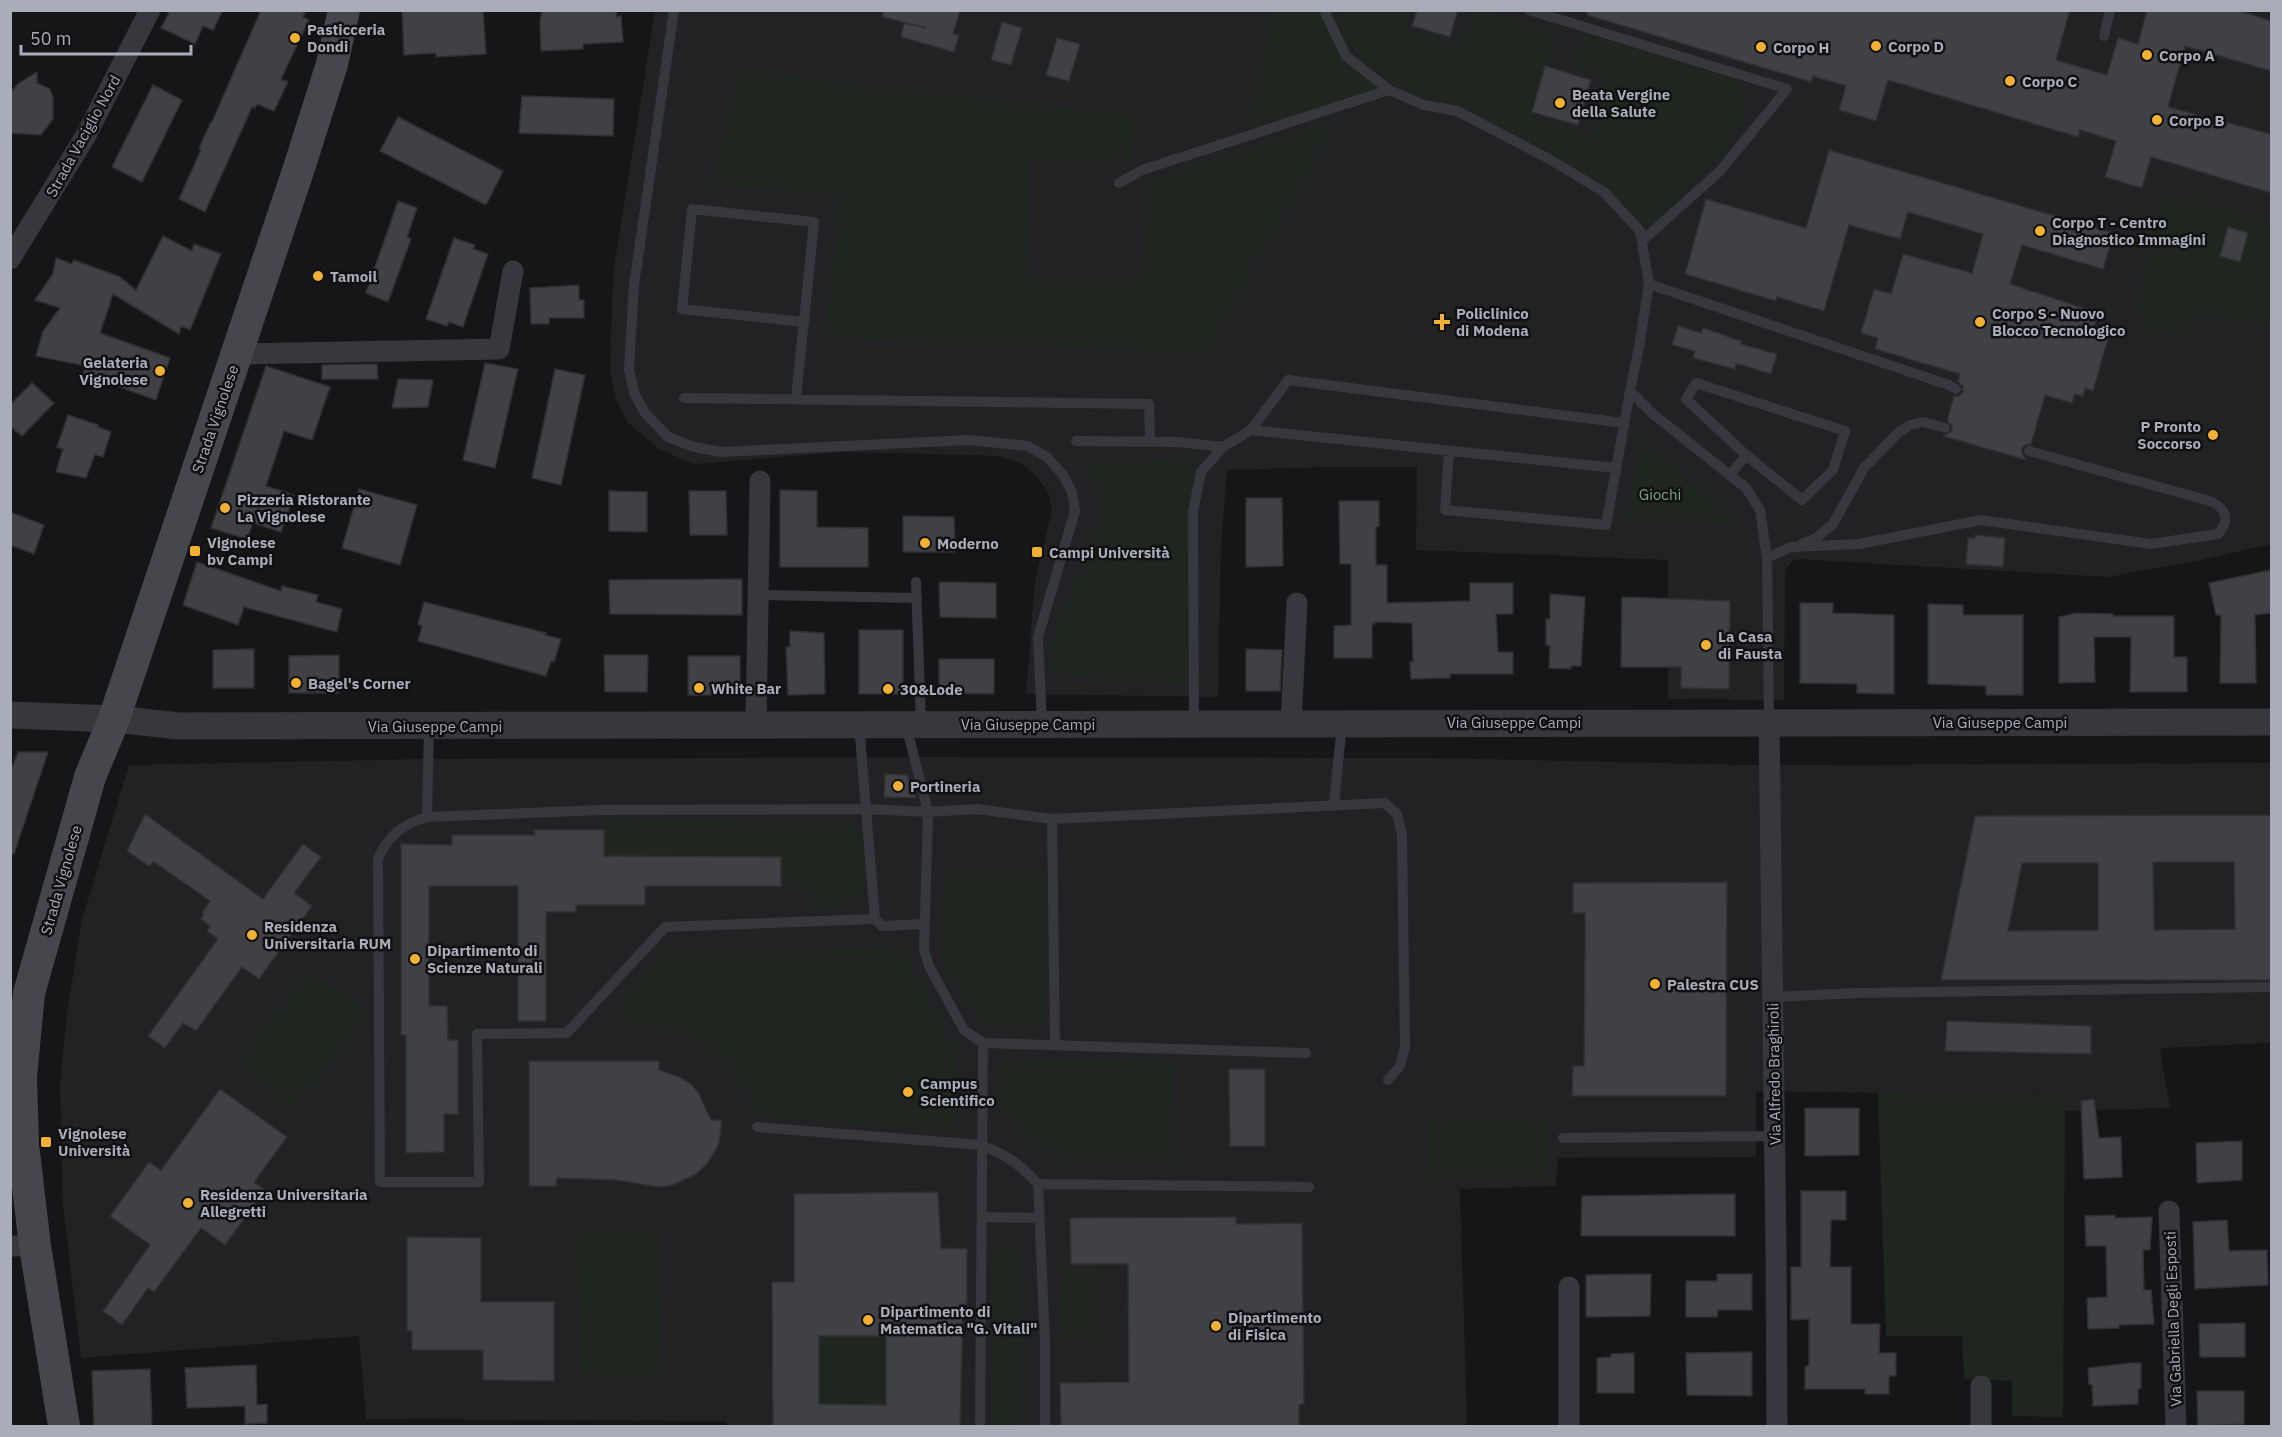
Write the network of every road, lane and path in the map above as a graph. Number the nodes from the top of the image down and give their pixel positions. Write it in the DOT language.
graph roads {
  1 [pos="150,10"];
  2 [pos="344,10"];
  3 [pos="674,10"];
  4 [pos="1529,10"];
  5 [pos="2110,10"];
  6 [pos="1329,13"];
  7 [pos="2103,36"];
  8 [pos="1389,90"];
  9 [pos="1119,183"];
  10 [pos="1643,240"];
  11 [pos="10,259"];
  12 [pos="513,271"];
  13 [pos="1649,284"];
  14 [pos="804,322"];
  15 [pos="237,354"];
  16 [pos="1956,389"];
  17 [pos="1630,391"];
  18 [pos="684,398"];
  19 [pos="796,399"];
  20 [pos="1624,423"];
  21 [pos="1945,428"];
  22 [pos="1251,430"];
  23 [pos="1076,441"];
  24 [pos="1150,441"];
  25 [pos="1223,447"];
  26 [pos="1449,451"];
  27 [pos="2029,451"];
  28 [pos="1746,455"];
  29 [pos="1616,468"];
  30 [pos="1730,475"];
  31 [pos="760,481"];
  32 [pos="1791,548"];
  33 [pos="1767,558"];
  34 [pos="916,582"];
  35 [pos="759,595"];
  36 [pos="917,598"];
  37 [pos="1297,603"];
  38 [pos="10,716"];
  39 [pos="114,719"];
  40 [pos="1769,721"];
  41 [pos="2271,722"];
  42 [pos="1194,723"];
  43 [pos="1291,723"];
  44 [pos="1342,723"];
  45 [pos="859,724"];
  46 [pos="913,724"];
  47 [pos="756,725"];
  48 [pos="1042,725"];
  49 [pos="429,726"];
  50 [pos="1334,804"];
  51 [pos="865,809"];
  52 [pos="928,812"];
  53 [pos="427,818"];
  54 [pos="1052,819"];
  55 [pos="875,919"];
  56 [pos="924,924"];
  57 [pos="2271,987"];
  58 [pos="20,993"];
  59 [pos="1773,997"];
  60 [pos="983,1043"];
  61 [pos="1055,1045"];
  62 [pos="1306,1053"];
  63 [pos="1388,1080"];
  64 [pos="757,1127"];
  65 [pos="1775,1136"];
  66 [pos="1563,1138"];
  67 [pos="981,1144"];
  68 [pos="1038,1184"];
  69 [pos="1309,1187"];
  70 [pos="2169,1210"];
  71 [pos="982,1217"];
  72 [pos="1040,1218"];
  73 [pos="23,1246"];
  74 [pos="1569,1287"];
  75 [pos="1980,1386"];
  76 [pos="64,1426"];
  77 [pos="980,1426"];
  78 [pos="1045,1426"];
  79 [pos="1569,1426"];
  80 [pos="1777,1426"];
  81 [pos="1981,1426"];
  82 [pos="2176,1426"];
  1 -- 11 [label="street, Strada Vaciglio Nord"];
  2 -- 15 [label="main road, Strada Vignolese"];
  3 -- 48 [label="lane"];
  4 -- 10 [label="lane"];
  5 -- 7 [label="lane"];
  6 -- 8 [label="lane"];
  8 -- 9 [label="lane"];
  8 -- 10 [label="lane"];
  10 -- 13 [label="lane"];
  12 -- 15 [label="street, Strada Vignolese"];
  13 -- 16 [label="lane"];
  13 -- 17 [label="lane"];
  14 -- 14 [label="lane"];
  14 -- 19 [label="lane"];
  15 -- 39 [label="main road, Strada Vignolese"];
  17 -- 20 [label="lane"];
  17 -- 30 [label="lane"];
  18 -- 19 [label="lane"];
  19 -- 24 [label="lane"];
  20 -- 22 [label="lane"];
  20 -- 29 [label="lane"];
  21 -- 32 [label="lane"];
  22 -- 25 [label="lane"];
  22 -- 26 [label="lane"];
  23 -- 24 [label="lane"];
  24 -- 25 [label="lane"];
  25 -- 42 [label="lane"];
  26 -- 29 [label="lane"];
  26 -- 29 [label="lane"];
  27 -- 32 [label="lane"];
  28 -- 28 [label="lane"];
  28 -- 30 [label="lane"];
  30 -- 33 [label="lane"];
  31 -- 35 [label="street"];
  32 -- 33 [label="lane"];
  33 -- 40 [label="lane"];
  34 -- 36 [label="lane"];
  35 -- 36 [label="lane"];
  35 -- 47 [label="street"];
  36 -- 46 [label="lane"];
  37 -- 43 [label="street"];
  38 -- 39 [label="street, Via Giuseppe Campi"];
  39 -- 49 [label="street, Via Giuseppe Campi"];
  39 -- 58 [label="main road, Strada Vignolese"];
  40 -- 41 [label="street, Via Giuseppe Campi"];
  40 -- 44 [label="street, Via Giuseppe Campi"];
  40 -- 59 [label="street, Via Alfredo Braghiroli"];
  42 -- 43 [label="street, Via Giuseppe Campi"];
  42 -- 48 [label="street, Via Giuseppe Campi"];
  43 -- 44 [label="street, Via Giuseppe Campi"];
  44 -- 50 [label="lane"];
  45 -- 46 [label="street, Via Giuseppe Campi"];
  45 -- 47 [label="street, Via Giuseppe Campi"];
  45 -- 51 [label="lane"];
  46 -- 48 [label="street, Via Giuseppe Campi"];
  46 -- 52 [label="lane"];
  47 -- 49 [label="street, Via Giuseppe Campi"];
  49 -- 53 [label="lane"];
  50 -- 54 [label="lane"];
  50 -- 63 [label="lane"];
  51 -- 52 [label="lane"];
  51 -- 53 [label="lane"];
  51 -- 55 [label="lane"];
  52 -- 54 [label="lane"];
  52 -- 56 [label="lane"];
  53 -- 55 [label="lane"];
  54 -- 61 [label="lane"];
  55 -- 56 [label="lane"];
  56 -- 60 [label="lane"];
  57 -- 59 [label="lane"];
  58 -- 73 [label="main road, Strada Vignolese"];
  59 -- 65 [label="street, Via Alfredo Braghiroli"];
  60 -- 61 [label="lane"];
  60 -- 67 [label="lane"];
  61 -- 62 [label="lane"];
  64 -- 67 [label="lane"];
  65 -- 66 [label="lane"];
  65 -- 80 [label="street, Via Alfredo Braghiroli"];
  67 -- 68 [label="lane"];
  67 -- 71 [label="lane"];
  68 -- 69 [label="lane"];
  68 -- 72 [label="lane"];
  70 -- 82 [label="street, Via Gabriella Degli Esposti"];
  71 -- 72 [label="lane"];
  71 -- 77 [label="lane"];
  72 -- 78 [label="lane"];
  73 -- 76 [label="main road, Strada Vignolese"];
  74 -- 79 [label="street"];
  75 -- 81 [label="street"];
}
